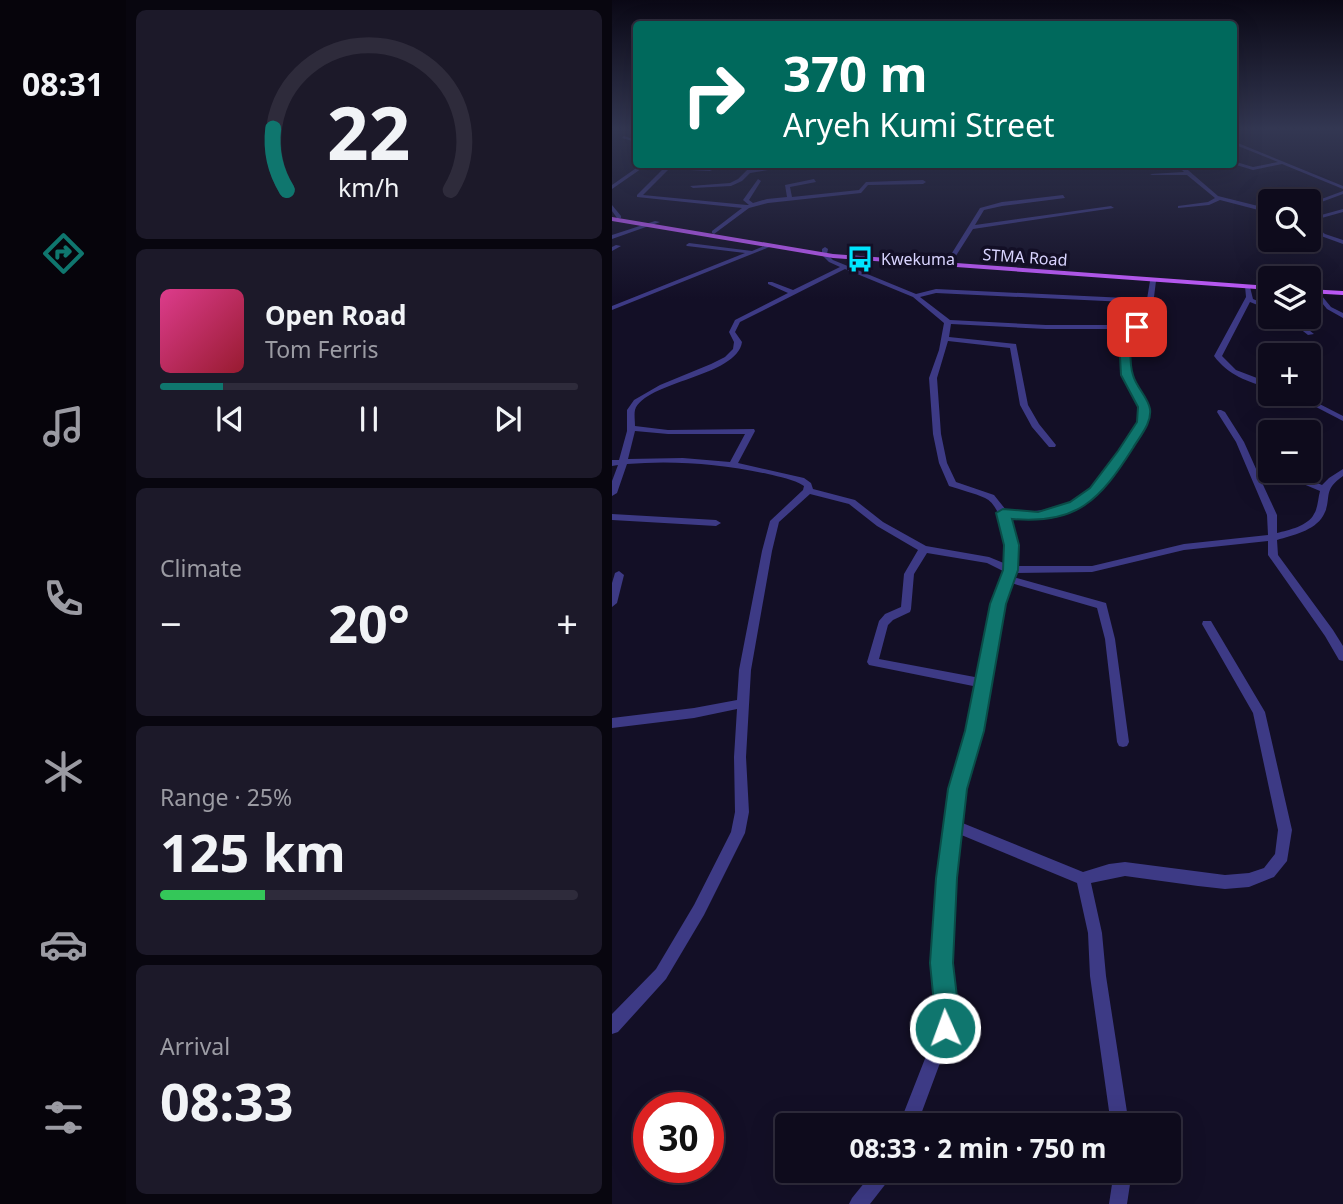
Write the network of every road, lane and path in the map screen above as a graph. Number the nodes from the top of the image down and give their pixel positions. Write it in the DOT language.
graph roads {
  1 [pos="647,186"];
  2 [pos="693,186"];
  3 [pos="755,186"];
  4 [pos="787,186"];
  5 [pos="864,186"];
  6 [pos="1205,186"];
  7 [pos="1342,190"];
  8 [pos="1063,197"];
  9 [pos="790,198"];
  10 [pos="1219,198"];
  11 [pos="678,200"];
  12 [pos="1321,200"];
  13 [pos="749,206"];
  14 [pos="1180,207"];
  15 [pos="612,208"];
  16 [pos="1111,208"];
  17 [pos="1258,208"];
  18 [pos="1342,210"];
  19 [pos="614,217"];
  20 [pos="654,224"];
  21 [pos="971,227"];
  22 [pos="714,232"];
  23 [pos="612,237"];
  24 [pos="1342,242"];
  25 [pos="689,245"];
  26 [pos="769,246"];
  27 [pos="825,252"];
  28 [pos="753,253"];
  29 [pos="950,261"];
  30 [pos="844,267"];
  31 [pos="1153,281"];
  32 [pos="770,283"];
  33 [pos="1258,285"];
  34 [pos="1247,287"];
  35 [pos="1258,287"];
  36 [pos="1321,290"];
  37 [pos="1342,291"];
  38 [pos="792,293"];
  39 [pos="915,296"];
  40 [pos="1249,298"];
  41 [pos="1321,300"];
  42 [pos="1150,301"];
  43 [pos="1258,302"];
  44 [pos="614,306"];
  45 [pos="1342,316"];
  46 [pos="948,322"];
  47 [pos="1137,327"];
  48 [pos="1304,329"];
  49 [pos="1310,334"];
  50 [pos="945,339"];
  51 [pos="1258,382"];
  52 [pos="1317,406"];
  53 [pos="1221,412"];
  54 [pos="1342,419"];
  55 [pos="631,428"];
  56 [pos="1051,445"];
  57 [pos="617,462"];
  58 [pos="733,466"];
  59 [pos="1342,472"];
  60 [pos="1253,473"];
  61 [pos="1322,489"];
  62 [pos="808,491"];
  63 [pos="612,493"];
  64 [pos="1003,513"];
  65 [pos="612,517"];
  66 [pos="716,523"];
  67 [pos="1273,536"];
  68 [pos="924,549"];
  69 [pos="619,575"];
  70 [pos="1009,575"];
  71 [pos="612,603"];
  72 [pos="1207,624"];
  73 [pos="1342,657"];
  74 [pos="985,684"];
  75 [pos="744,703"];
  76 [pos="612,723"];
  77 [pos="1123,742"];
  78 [pos="954,826"];
  79 [pos="1083,879"];
  80 [pos="612,1026"];
  81 [pos="913,1113"];
  82 [pos="1118,1113"];
  83 [pos="876,1183"];
  84 [pos="1121,1183"];
  85 [pos="858,1204"];
  86 [pos="1118,1204"];
  1 -- 11 [label="street"];
  2 -- 11 [label="street"];
  3 -- 13 [label="street"];
  4 -- 9 [label="street"];
  5 -- 9 [label="street"];
  6 -- 10 [label="street"];
  7 -- 12 [label="street"];
  8 -- 21 [label="street"];
  9 -- 13 [label="street"];
  10 -- 14 [label="street"];
  10 -- 17 [label="street"];
  11 -- 13 [label="street"];
  13 -- 22 [label="street"];
  15 -- 19 [label="street"];
  16 -- 21 [label="street"];
  18 -- 24 [label="street"];
  19 -- 20 [label="main road, STMA Road"];
  20 -- 22 [label="main road, STMA Road"];
  20 -- 23 [label="street"];
  20 -- 26 [label="main road, STMA Road"];
  21 -- 29 [label="street"];
  22 -- 27 [label="main road, STMA Road"];
  25 -- 28 [label="street"];
  26 -- 27 [label="main road, STMA Road"];
  26 -- 28 [label="street"];
  27 -- 29 [label="main road, STMA Road"];
  27 -- 30 [label="street"];
  27 -- 31 [label="main road, STMA Road"];
  28 -- 44 [label="street"];
  29 -- 33 [label="main road, STMA Road"];
  30 -- 38 [label="street"];
  30 -- 39 [label="street"];
  31 -- 34 [label="main road, STMA Road"];
  31 -- 42 [label="street"];
  32 -- 38 [label="street"];
  34 -- 35 [label="main road, STMA Road"];
  34 -- 40 [label="street"];
  36 -- 37 [label="main road"];
  38 -- 55 [label="street"];
  39 -- 42 [label="street"];
  39 -- 46 [label="street"];
  40 -- 43 [label="street"];
  40 -- 51 [label="street"];
  41 -- 45 [label="street"];
  42 -- 47 [label="street"];
  46 -- 47 [label="street"];
  46 -- 50 [label="street"];
  47 -- 64 [label="street"];
  48 -- 49 [label="street"];
  50 -- 56 [label="street"];
  50 -- 64 [label="street"];
  52 -- 54 [label="street"];
  53 -- 60 [label="street"];
  55 -- 57 [label="street"];
  55 -- 58 [label="street"];
  57 -- 58 [label="street"];
  57 -- 63 [label="street"];
  58 -- 62 [label="street"];
  59 -- 61 [label="street"];
  60 -- 61 [label="street"];
  60 -- 67 [label="street"];
  61 -- 67 [label="street"];
  62 -- 68 [label="street"];
  62 -- 75 [label="street"];
  64 -- 70 [label="street"];
  65 -- 66 [label="street"];
  67 -- 70 [label="street"];
  67 -- 73 [label="street"];
  68 -- 70 [label="street"];
  68 -- 74 [label="street"];
  69 -- 71 [label="street"];
  70 -- 74 [label="street"];
  70 -- 77 [label="street"];
  72 -- 79 [label="street"];
  74 -- 78 [label="street"];
  75 -- 76 [label="street"];
  75 -- 80 [label="street"];
  78 -- 79 [label="street"];
  78 -- 81 [label="street"];
  79 -- 82 [label="street"];
  83 -- 85 [label="street"];
  84 -- 86 [label="street"];
}
